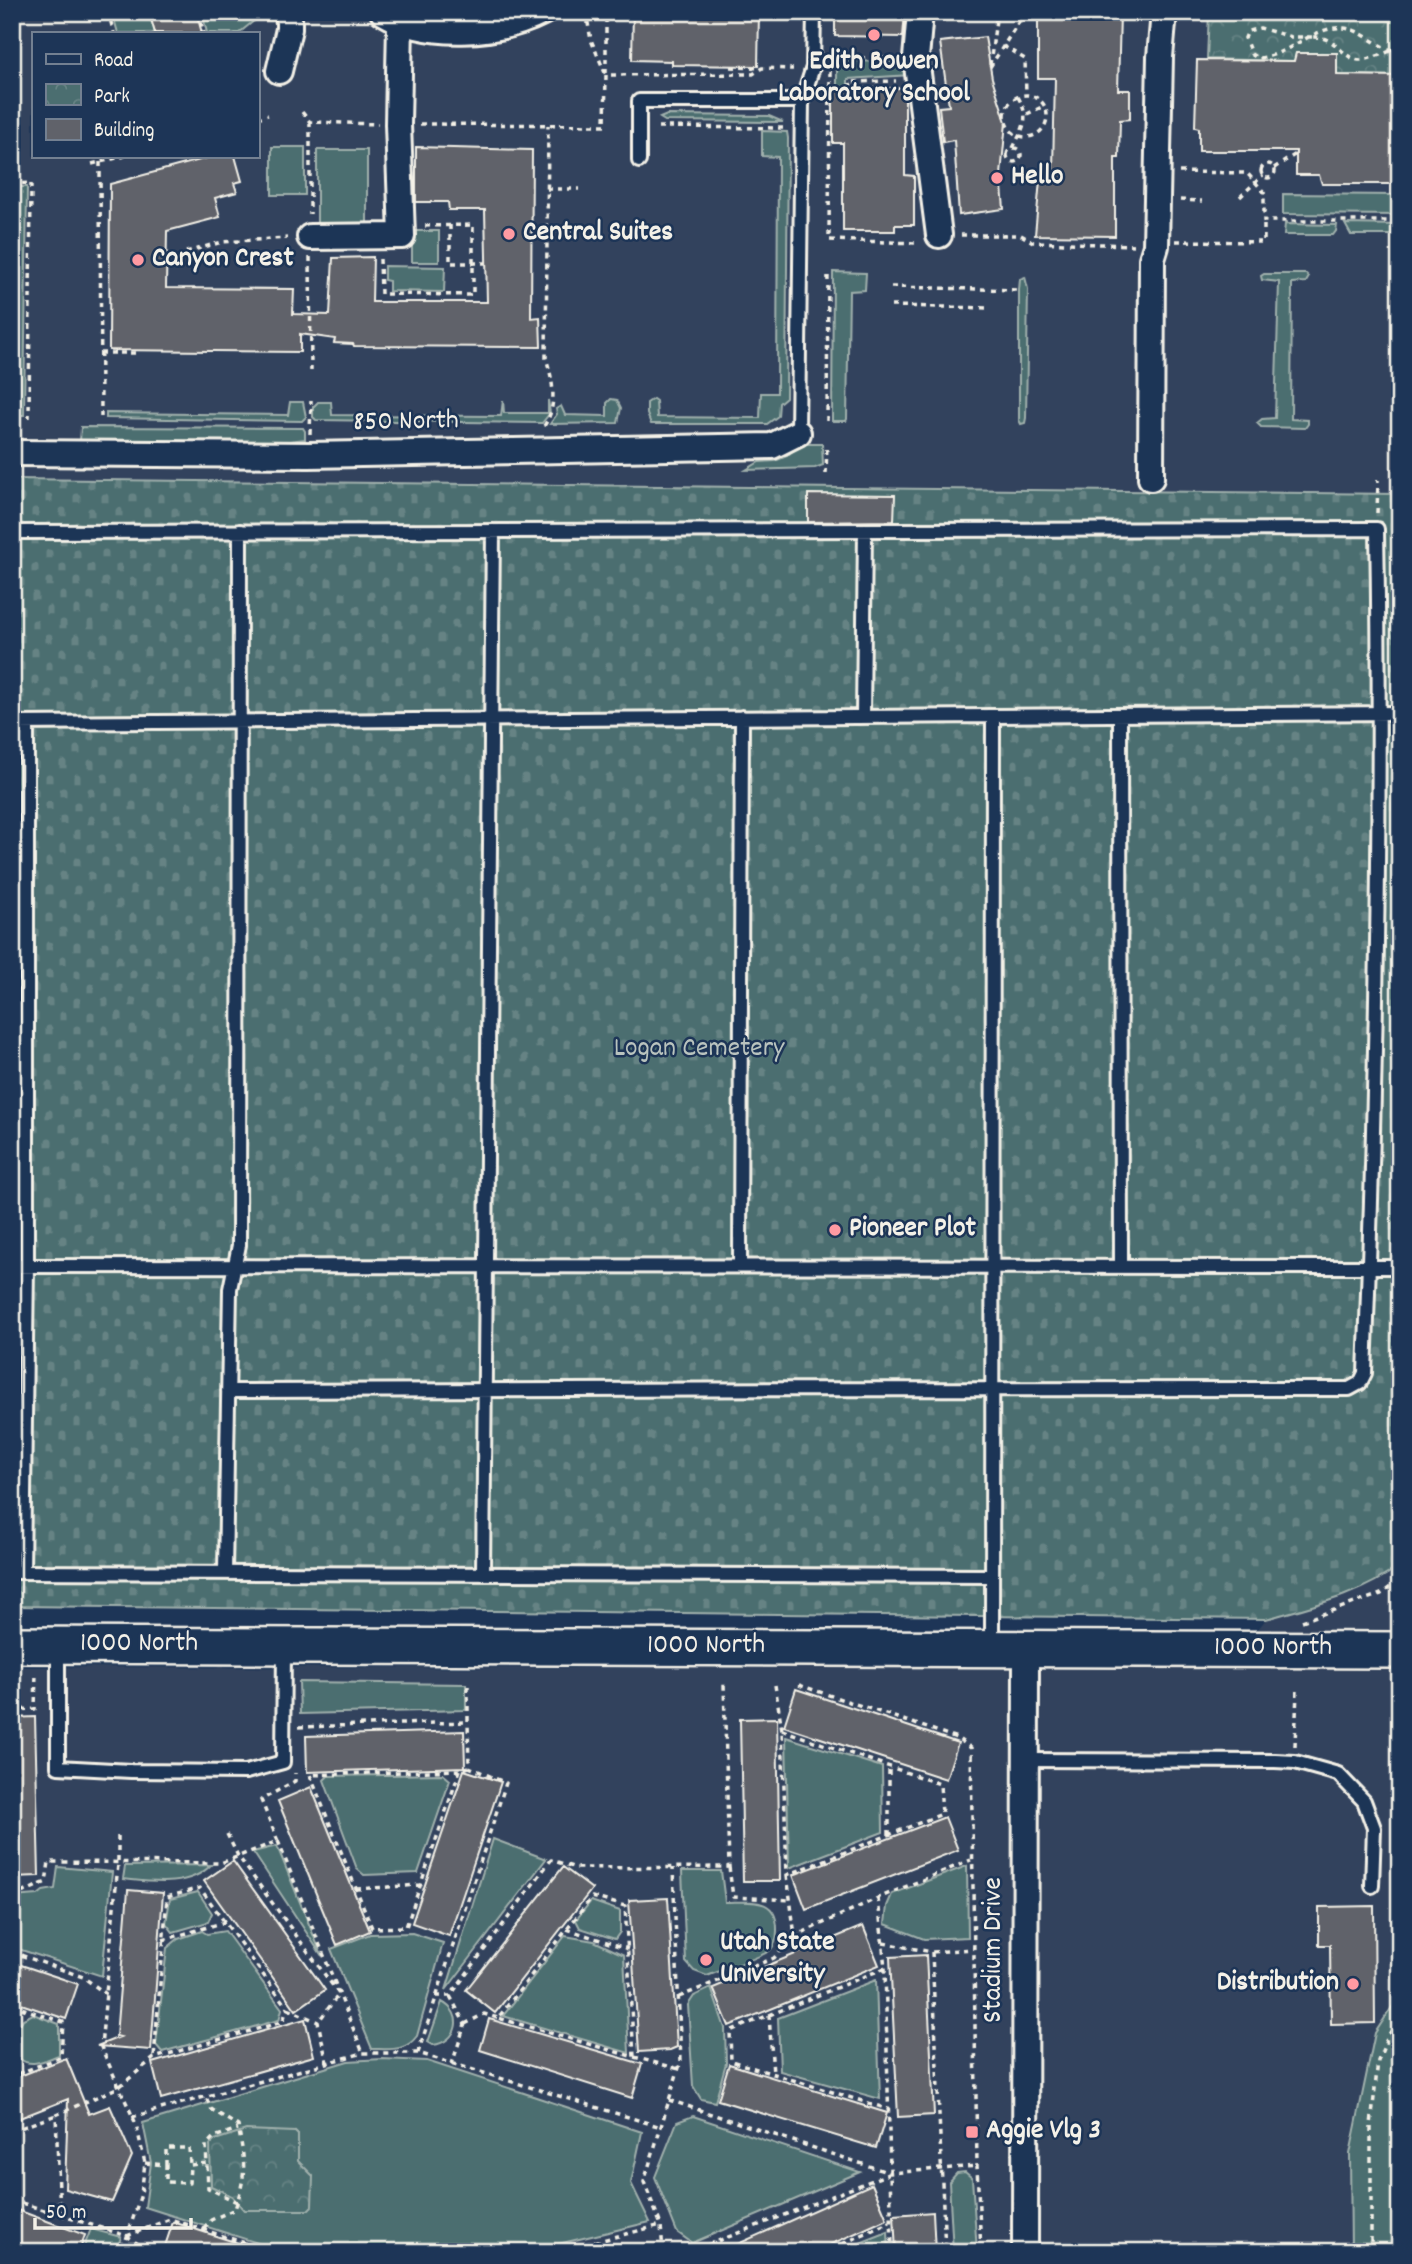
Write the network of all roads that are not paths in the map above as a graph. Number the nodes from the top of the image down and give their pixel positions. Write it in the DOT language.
graph roads {
  1 [pos="289,12"];
  2 [pos="542,12"];
  3 [pos="814,12"];
  4 [pos="920,12"];
  5 [pos="1164,12"];
  6 [pos="391,17"];
  7 [pos="279,71"];
  8 [pos="802,101"];
  9 [pos="639,161"];
  10 [pos="939,235"];
  11 [pos="310,237"];
  12 [pos="798,433"];
  13 [pos="12,453"];
  14 [pos="1150,478"];
  15 [pos="866,530"];
  16 [pos="240,531"];
  17 [pos="493,531"];
  18 [pos="12,532"];
  19 [pos="1380,713"];
  20 [pos="1400,713"];
  21 [pos="1120,715"];
  22 [pos="993,716"];
  23 [pos="743,717"];
  24 [pos="863,717"];
  25 [pos="491,720"];
  26 [pos="240,722"];
  27 [pos="12,723"];
  28 [pos="27,723"];
  29 [pos="12,1266"];
  30 [pos="27,1266"];
  31 [pos="740,1266"];
  32 [pos="233,1267"];
  33 [pos="486,1267"];
  34 [pos="992,1267"];
  35 [pos="1121,1267"];
  36 [pos="1369,1267"];
  37 [pos="1400,1267"];
  38 [pos="485,1388"];
  39 [pos="228,1391"];
  40 [pos="992,1391"];
  41 [pos="18,1572"];
  42 [pos="225,1572"];
  43 [pos="483,1573"];
  44 [pos="992,1576"];
  45 [pos="12,1645"];
  46 [pos="58,1645"];
  47 [pos="284,1646"];
  48 [pos="1009,1648"];
  49 [pos="1400,1650"];
  50 [pos="1025,1760"];
  51 [pos="1372,1886"];
  52 [pos="1025,2252"];
  1 -- 7 [label="street"];
  2 -- 6 [label="street"];
  3 -- 8 [label="lane"];
  4 -- 10 [label="street"];
  5 -- 14 [label="street"];
  6 -- 11 [label="street"];
  8 -- 9 [label="lane"];
  8 -- 12 [label="lane"];
  12 -- 13 [label="street, 850 North"];
  15 -- 17 [label="lane"];
  15 -- 19 [label="lane"];
  15 -- 24 [label="lane"];
  16 -- 17 [label="lane"];
  16 -- 18 [label="lane"];
  16 -- 26 [label="lane"];
  17 -- 25 [label="lane"];
  19 -- 20 [label="lane"];
  19 -- 21 [label="lane"];
  19 -- 36 [label="lane"];
  21 -- 22 [label="lane"];
  21 -- 35 [label="lane"];
  22 -- 24 [label="lane"];
  22 -- 34 [label="lane"];
  23 -- 24 [label="lane"];
  23 -- 25 [label="lane"];
  23 -- 31 [label="lane"];
  25 -- 26 [label="lane"];
  25 -- 33 [label="lane"];
  26 -- 28 [label="lane"];
  26 -- 32 [label="lane"];
  27 -- 28 [label="lane"];
  28 -- 30 [label="lane"];
  29 -- 30 [label="lane"];
  30 -- 32 [label="lane"];
  30 -- 41 [label="lane"];
  31 -- 33 [label="lane"];
  31 -- 34 [label="lane"];
  32 -- 33 [label="lane"];
  32 -- 39 [label="lane"];
  33 -- 38 [label="lane"];
  34 -- 35 [label="lane"];
  34 -- 40 [label="lane"];
  35 -- 36 [label="lane"];
  36 -- 37 [label="lane"];
  36 -- 40 [label="lane"];
  38 -- 39 [label="lane"];
  38 -- 40 [label="lane"];
  38 -- 43 [label="lane"];
  39 -- 42 [label="lane"];
  40 -- 44 [label="lane"];
  41 -- 42 [label="lane"];
  42 -- 43 [label="lane"];
  43 -- 44 [label="lane"];
  44 -- 48 [label="lane"];
  45 -- 46 [label="street, 1000 North"];
  46 -- 47 [label="street, 1000 North"];
  46 -- 47 [label="lane"];
  47 -- 48 [label="street, 1000 North"];
  48 -- 49 [label="street, 1000 North"];
  48 -- 50 [label="street, Stadium Drive"];
  50 -- 51 [label="lane"];
  50 -- 52 [label="street, Stadium Drive"];
}
